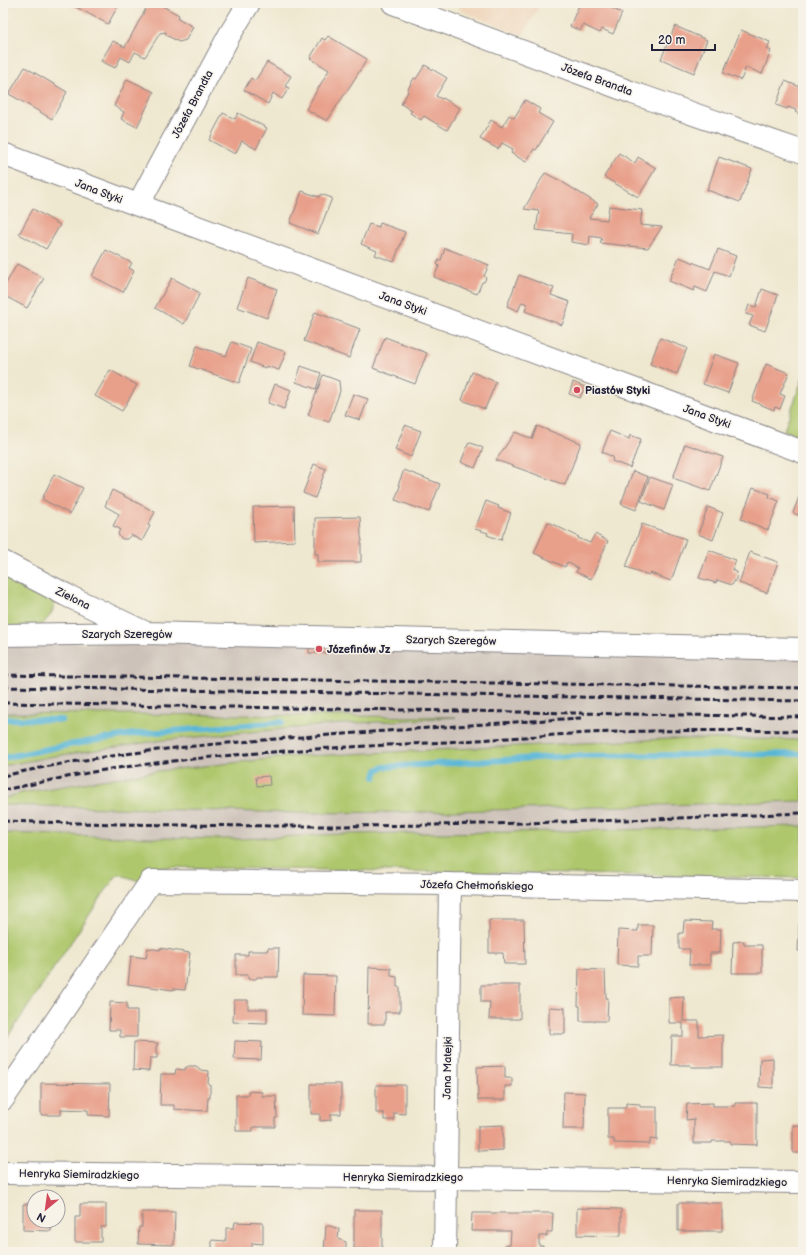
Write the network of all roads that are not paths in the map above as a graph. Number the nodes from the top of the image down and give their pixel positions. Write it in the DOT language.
graph roads {
  1 [pos="249,3"];
  2 [pos="392,3"];
  3 [pos="803,152"];
  4 [pos="3,154"];
  5 [pos="138,205"];
  6 [pos="803,452"];
  7 [pos="3,562"];
  8 [pos="145,633"];
  9 [pos="3,635"];
  10 [pos="803,649"];
  11 [pos="450,884"];
  12 [pos="803,891"];
  13 [pos="3,1098"];
  14 [pos="3,1173"];
  15 [pos="446,1177"];
  16 [pos="803,1182"];
  17 [pos="445,1252"];
  1 -- 5 [label="street, Józefa Brandta"];
  2 -- 3 [label="street, Józefa Brandta"];
  4 -- 5 [label="street, Jana Styki"];
  5 -- 6 [label="street, Jana Styki"];
  7 -- 8 [label="street, Zielona"];
  8 -- 9 [label="street, Szarych Szeregów"];
  8 -- 10 [label="street, Szarych Szeregów"];
  11 -- 12 [label="street, Józefa Chełmońskiego"];
  11 -- 13 [label="street, Józefa Chełmońskiego"];
  11 -- 15 [label="street, Jana Matejki"];
  14 -- 15 [label="street, Henryka Siemiradzkiego"];
  15 -- 16 [label="street, Henryka Siemiradzkiego"];
  15 -- 17 [label="street, Jana Matejki"];
}
